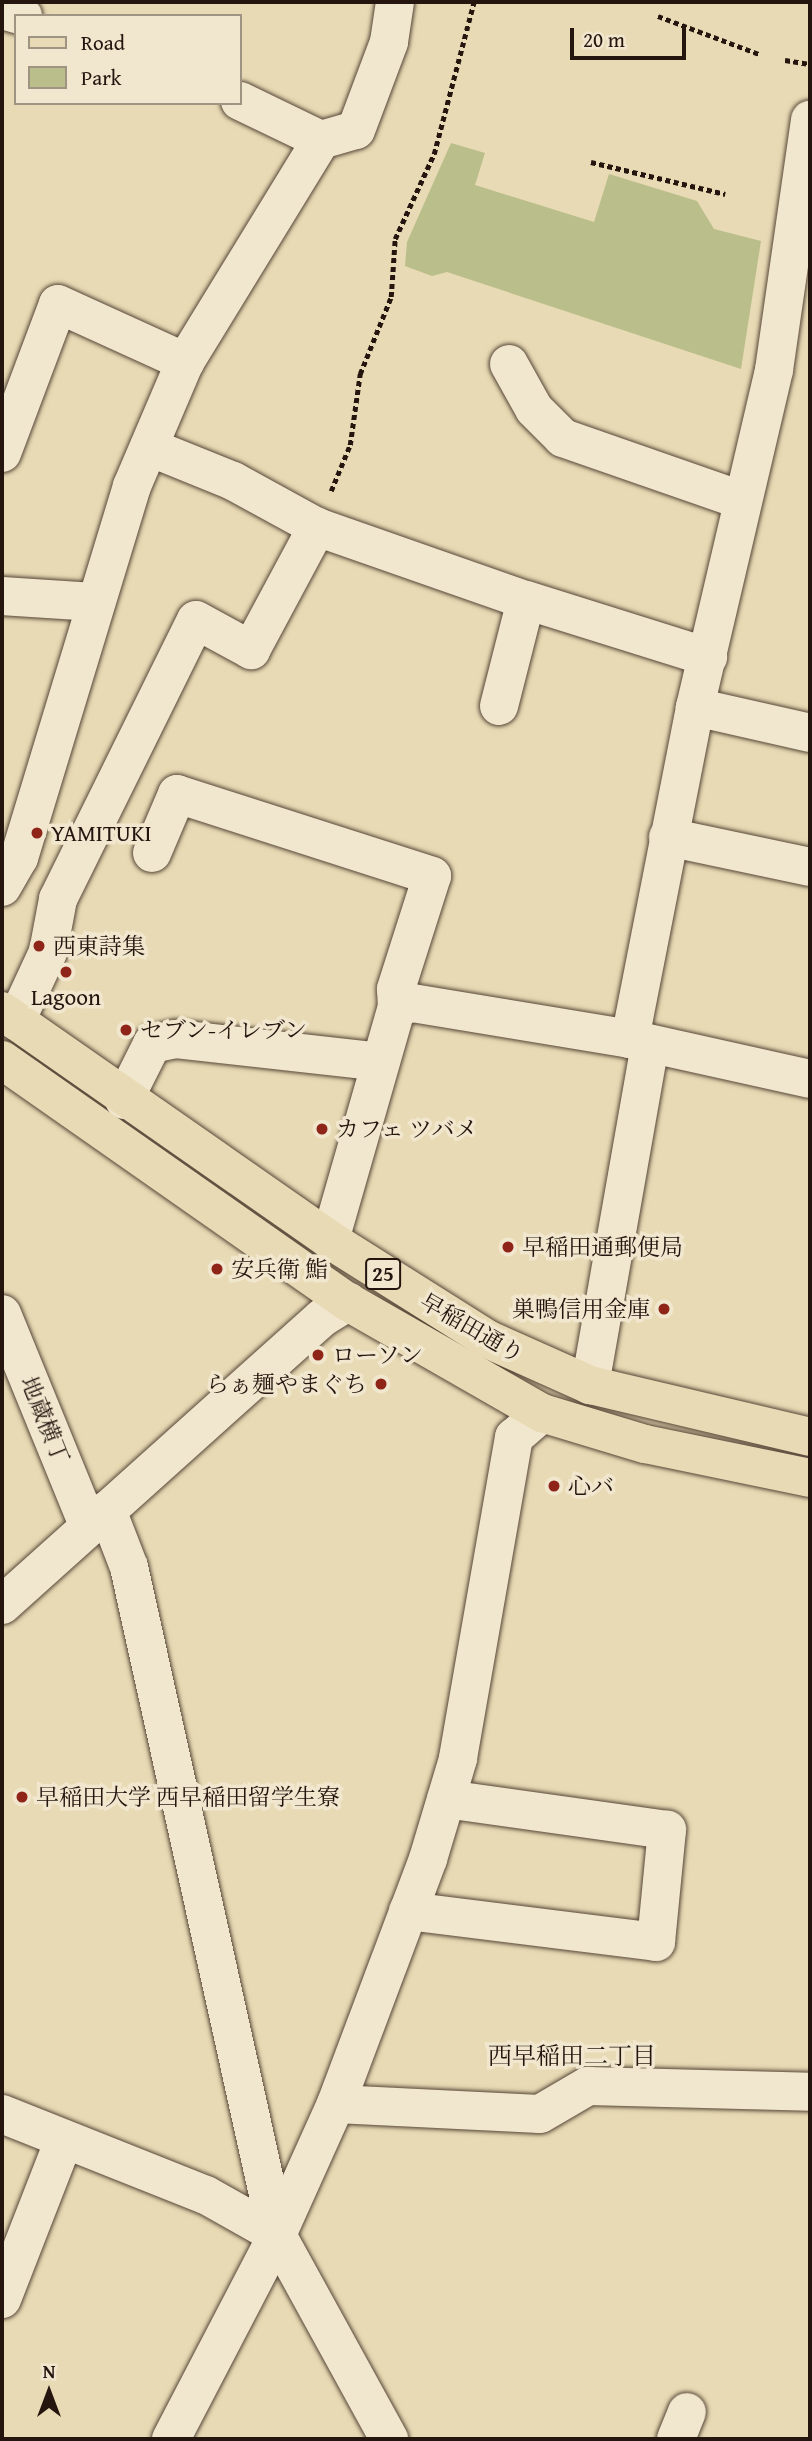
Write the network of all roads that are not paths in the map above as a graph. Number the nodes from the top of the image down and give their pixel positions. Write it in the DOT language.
graph roads {
  1 [pos="395,2"];
  2 [pos="242,102"];
  3 [pos="809,133"];
  4 [pos="321,140"];
  5 [pos="185,362"];
  6 [pos="509,363"];
  7 [pos="149,447"];
  8 [pos="2,453"];
  9 [pos="741,500"];
  10 [pos="317,527"];
  11 [pos="2,596"];
  12 [pos="526,600"];
  13 [pos="95,602"];
  14 [pos="708,657"];
  15 [pos="499,706"];
  16 [pos="695,707"];
  17 [pos="810,733"];
  18 [pos="668,837"];
  19 [pos="152,853"];
  20 [pos="810,867"];
  21 [pos="2,887"];
  22 [pos="397,1007"];
  23 [pos="9,1016"];
  24 [pos="640,1041"];
  25 [pos="2,1060"];
  26 [pos="381,1062"];
  27 [pos="810,1079"];
  28 [pos="124,1100"];
  29 [pos="330,1240"];
  30 [pos="348,1302"];
  31 [pos="2,1314"];
  32 [pos="590,1385"];
  33 [pos="542,1413"];
  34 [pos="810,1437"];
  35 [pos="810,1478"];
  36 [pos="98,1519"];
  37 [pos="2,1605"];
  38 [pos="446,1799"];
  39 [pos="408,1912"];
  40 [pos="810,2092"];
  41 [pos="336,2104"];
  42 [pos="2,2114"];
  43 [pos="64,2140"];
  44 [pos="276,2235"];
  45 [pos="2,2299"];
  46 [pos="172,2439"];
  47 [pos="389,2439"];
  1 -- 4 [label="street"];
  2 -- 4 [label="street"];
  3 -- 9 [label="street"];
  4 -- 5 [label="street"];
  5 -- 7 [label="street"];
  5 -- 8 [label="street"];
  6 -- 9 [label="street"];
  7 -- 10 [label="street"];
  7 -- 13 [label="street"];
  9 -- 14 [label="street"];
  10 -- 12 [label="street"];
  10 -- 23 [label="street"];
  11 -- 13 [label="street"];
  12 -- 14 [label="street"];
  12 -- 15 [label="street"];
  13 -- 21 [label="street"];
  14 -- 16 [label="street"];
  16 -- 17 [label="street"];
  16 -- 18 [label="street"];
  18 -- 20 [label="street"];
  18 -- 24 [label="street"];
  19 -- 22 [label="street"];
  22 -- 24 [label="street"];
  22 -- 26 [label="street"];
  23 -- 28 [label="main road, 早稲田通り / 25"];
  24 -- 27 [label="street"];
  24 -- 32 [label="street"];
  25 -- 30 [label="main road, 早稲田通り / 25"];
  26 -- 28 [label="street"];
  26 -- 29 [label="street"];
  28 -- 29 [label="main road, 早稲田通り / 25"];
  29 -- 32 [label="main road, 早稲田通り / 25"];
  30 -- 33 [label="main road, 早稲田通り / 25"];
  30 -- 36 [label="street"];
  31 -- 36 [label="street, 地蔵横丁"];
  32 -- 34 [label="main road, 早稲田通り / 25"];
  33 -- 35 [label="main road, 早稲田通り / 25"];
  33 -- 38 [label="street"];
  36 -- 37 [label="street"];
  36 -- 44 [label="street, 地蔵横丁"];
  38 -- 39 [label="street"];
  38 -- 39 [label="street"];
  39 -- 41 [label="street"];
  40 -- 41 [label="street"];
  41 -- 44 [label="street"];
  42 -- 43 [label="street"];
  43 -- 44 [label="street"];
  43 -- 45 [label="street"];
  44 -- 46 [label="street"];
  44 -- 47 [label="street"];
}
